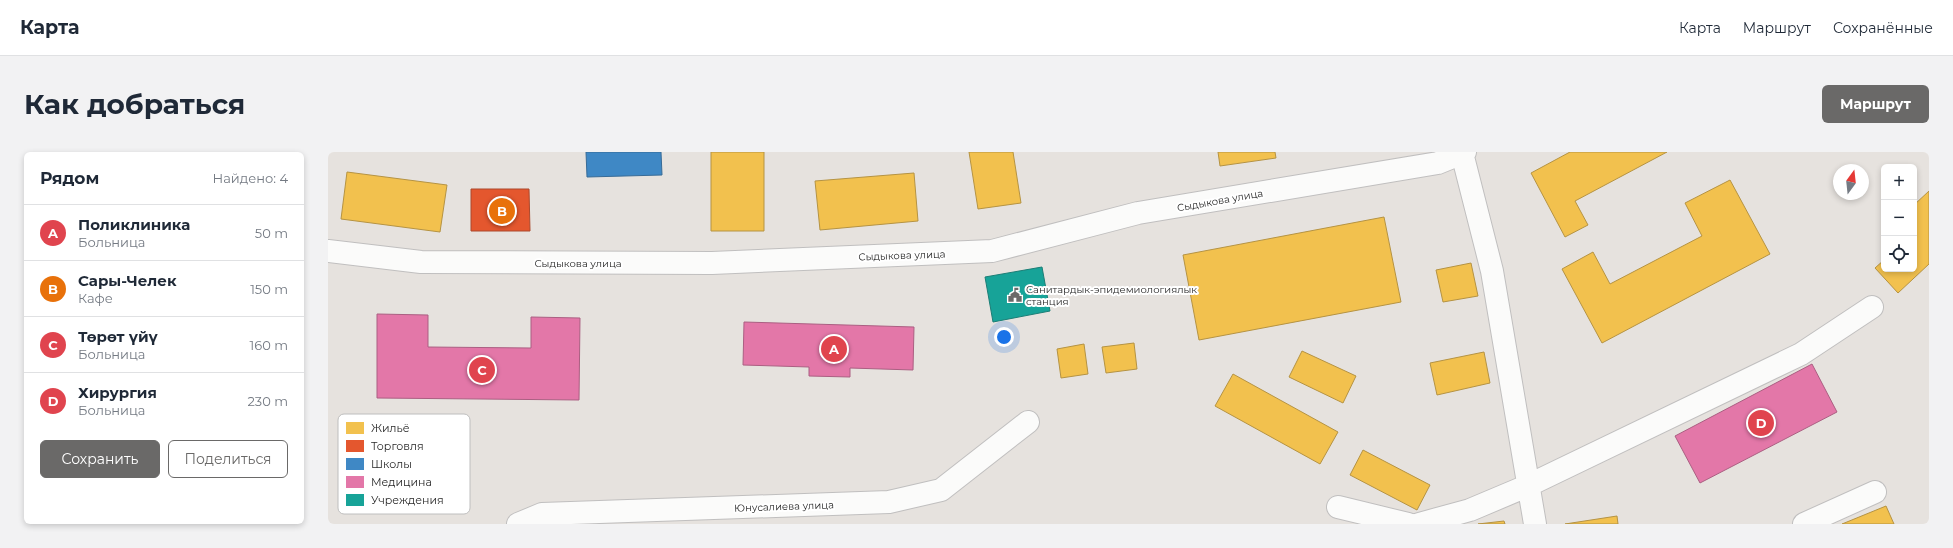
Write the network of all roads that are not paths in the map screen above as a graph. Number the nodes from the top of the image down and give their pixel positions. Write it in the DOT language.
graph roads {
  1 [pos="1463,153"];
  2 [pos="328,252"];
  3 [pos="1872,306"];
  4 [pos="1028,422"];
  5 [pos="1527,486"];
  6 [pos="1875,492"];
  7 [pos="1338,507"];
  8 [pos="527,522"];
  9 [pos="1408,524"];
  10 [pos="1419,524"];
  11 [pos="1535,524"];
  12 [pos="1804,524"];
  1 -- 2 [label="street, Сыдыкова улица"];
  1 -- 5 [label="street"];
  3 -- 5 [label="street"];
  4 -- 8 [label="street, Юнусалиева улица"];
  5 -- 10 [label="street"];
  5 -- 11 [label="street"];
  6 -- 12 [label="street"];
  7 -- 9 [label="street"];
}
